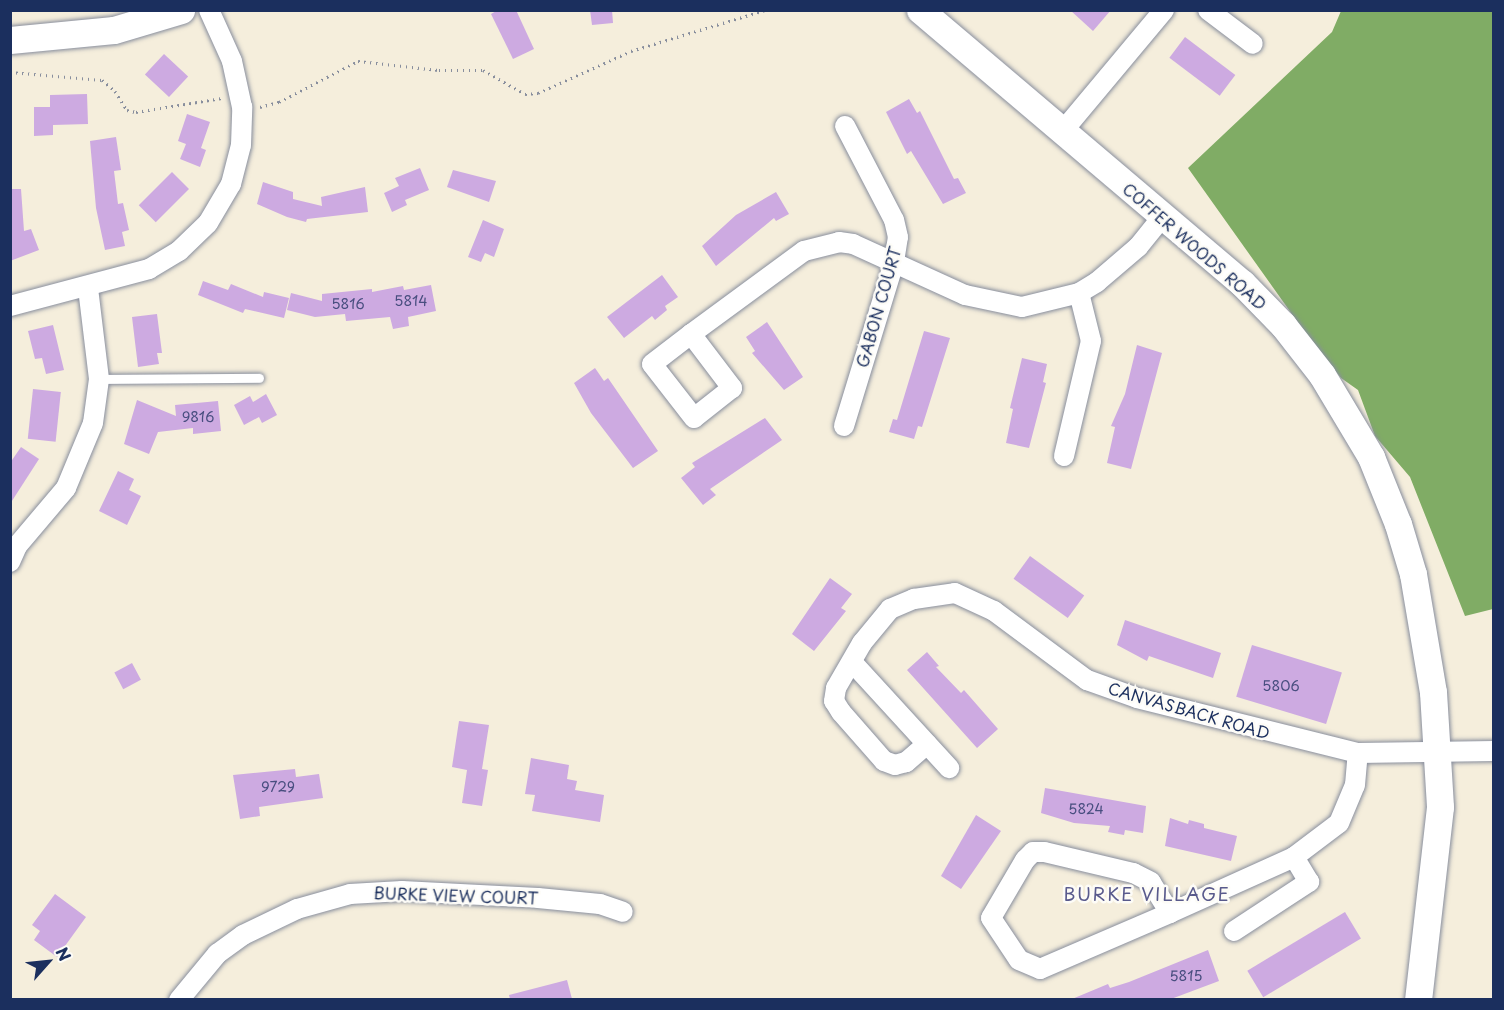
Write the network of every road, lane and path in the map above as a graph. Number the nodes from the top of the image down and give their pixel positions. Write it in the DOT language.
graph roads {
  1 [pos="181,10"];
  2 [pos="209,10"];
  3 [pos="765,10"];
  4 [pos="920,10"];
  5 [pos="1164,10"];
  6 [pos="1208,10"];
  7 [pos="10,40"];
  8 [pos="1253,44"];
  9 [pos="10,72"];
  10 [pos="229,97"];
  11 [pos="258,107"];
  12 [pos="845,126"];
  13 [pos="1062,132"];
  14 [pos="1163,216"];
  15 [pos="894,262"];
  16 [pos="88,288"];
  17 [pos="1079,293"];
  18 [pos="10,306"];
  19 [pos="691,334"];
  20 [pos="258,378"];
  21 [pos="99,379"];
  22 [pos="844,426"];
  23 [pos="1064,456"];
  24 [pos="10,562"];
  25 [pos="852,662"];
  26 [pos="927,744"];
  27 [pos="1438,751"];
  28 [pos="1494,751"];
  29 [pos="1358,753"];
  30 [pos="949,768"];
  31 [pos="1294,857"];
  32 [pos="623,912"];
  33 [pos="1170,913"];
  34 [pos="1234,931"];
  35 [pos="178,999"];
  36 [pos="1418,999"];
  1 -- 7 [label="street"];
  2 -- 16 [label="street"];
  3 -- 11 [label="path"];
  4 -- 13 [label="street, COFFER WOODS ROAD"];
  5 -- 13 [label="street"];
  6 -- 8 [label="street"];
  9 -- 10 [label="path"];
  12 -- 15 [label="street, GABON COURT"];
  13 -- 14 [label="street, COFFER WOODS ROAD"];
  14 -- 17 [label="street"];
  14 -- 27 [label="street, COFFER WOODS ROAD"];
  15 -- 17 [label="street"];
  15 -- 19 [label="street"];
  15 -- 22 [label="street, GABON COURT"];
  16 -- 18 [label="street"];
  16 -- 21 [label="street"];
  17 -- 23 [label="street"];
  20 -- 21 [label="lane"];
  21 -- 24 [label="street"];
  25 -- 26 [label="street"];
  25 -- 26 [label="street, CANVASBACK ROAD"];
  25 -- 29 [label="street, CANVASBACK ROAD"];
  26 -- 30 [label="street"];
  27 -- 28 [label="street, CANVASBACK ROAD"];
  27 -- 29 [label="street, CANVASBACK ROAD"];
  27 -- 36 [label="street, COFFER WOODS ROAD"];
  29 -- 31 [label="street"];
  31 -- 33 [label="street"];
  31 -- 34 [label="street"];
  32 -- 35 [label="street, BURKE VIEW COURT"];
  33 -- 33 [label="street"];
}
